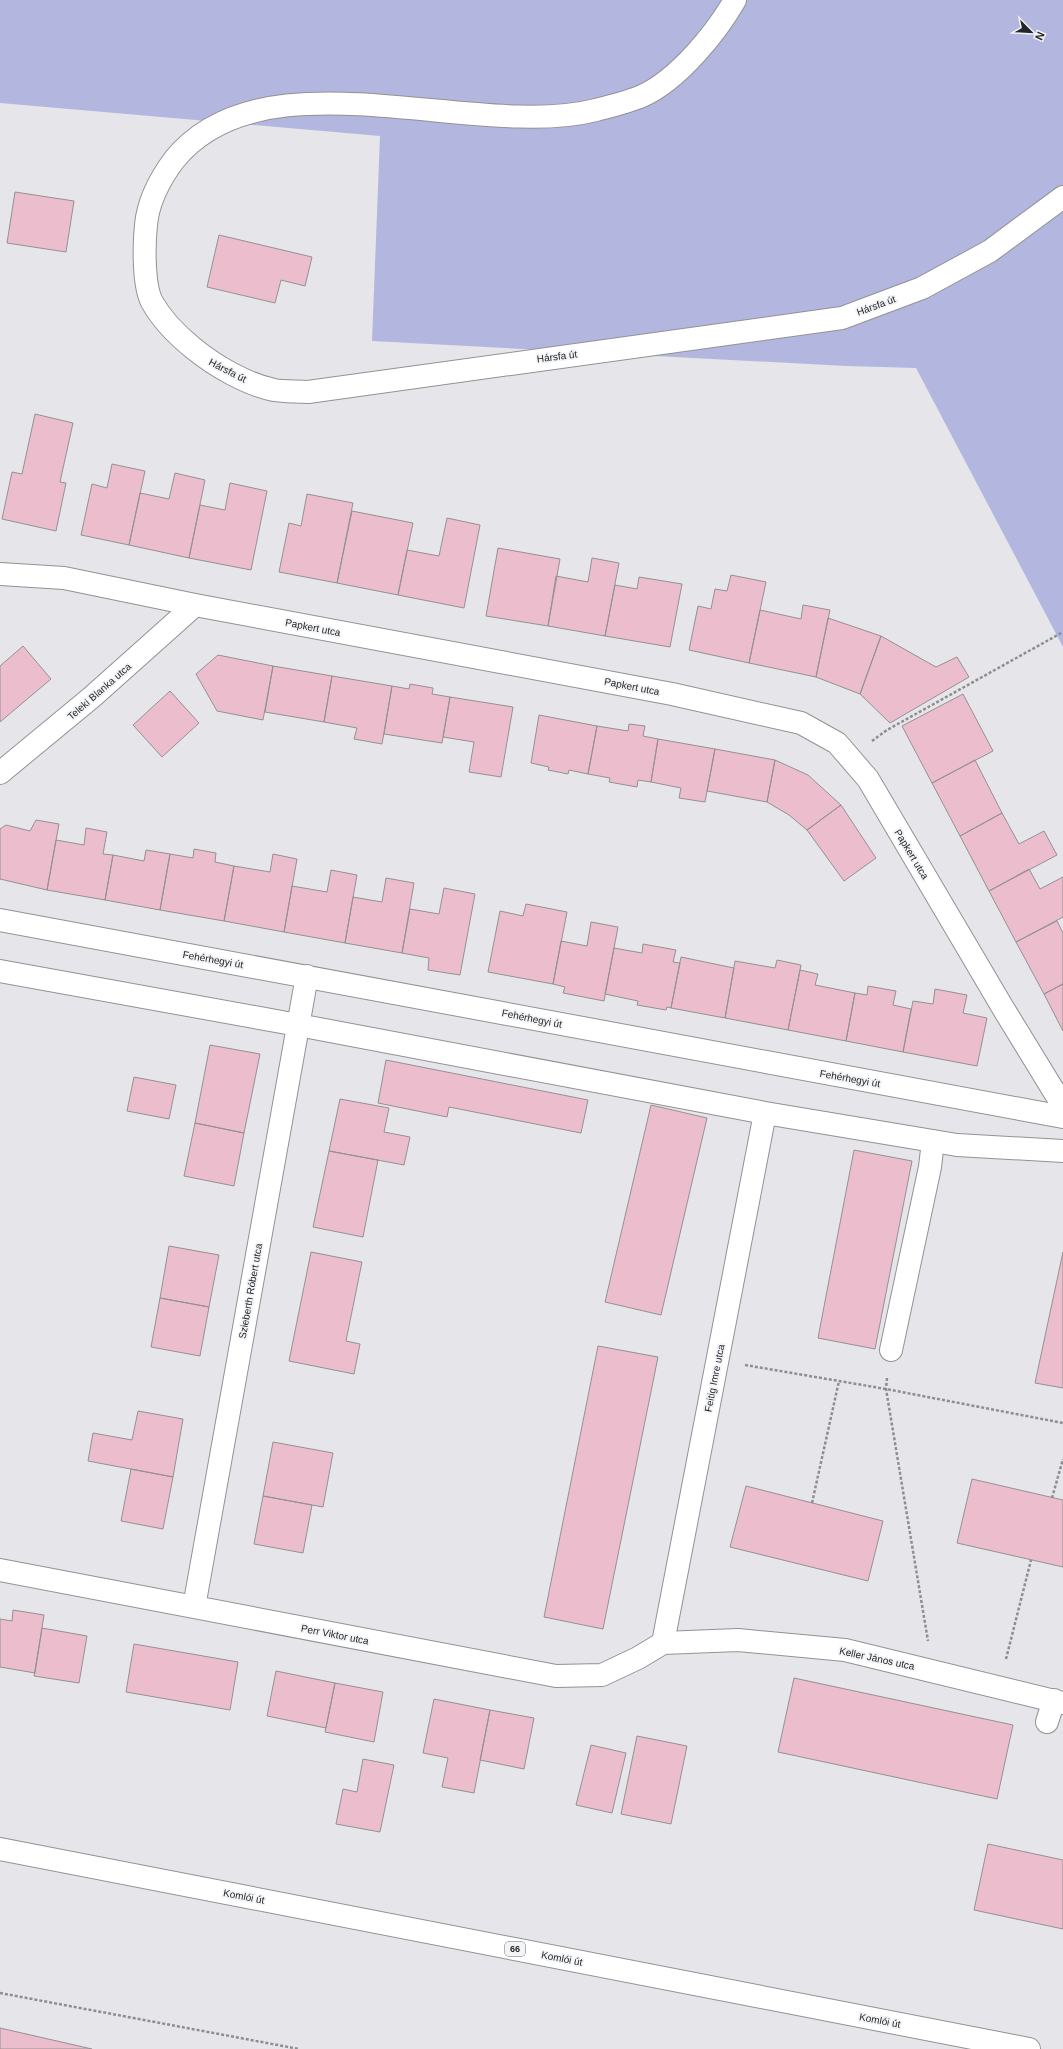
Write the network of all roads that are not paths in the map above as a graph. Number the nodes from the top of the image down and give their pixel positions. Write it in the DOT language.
graph roads {
  1 [pos="735,0"];
  2 [pos="1063,197"];
  3 [pos="0,574"];
  4 [pos="195,605"];
  5 [pos="0,773"];
  6 [pos="0,920"];
  7 [pos="0,971"];
  8 [pos="307,976"];
  9 [pos="298,1025"];
  10 [pos="1063,1106"];
  11 [pos="765,1113"];
  12 [pos="1063,1117"];
  13 [pos="933,1141"];
  14 [pos="1063,1151"];
  15 [pos="891,1350"];
  16 [pos="0,1570"];
  17 [pos="194,1607"];
  18 [pos="663,1643"];
  19 [pos="1058,1701"];
  20 [pos="1047,1722"];
  21 [pos="0,1848"];
  22 [pos="1029,2049"];
  1 -- 2 [label="street, Hársfa út"];
  3 -- 4 [label="street, Papkert utca"];
  4 -- 5 [label="street, Teleki Blanka utca"];
  4 -- 10 [label="street, Papkert utca"];
  6 -- 8 [label="street, Fehérhegyi út"];
  7 -- 9 [label="street"];
  8 -- 9 [label="street, Szieberth Róbert utca"];
  8 -- 12 [label="street, Fehérhegyi út"];
  9 -- 11 [label="street"];
  9 -- 17 [label="street, Szieberth Róbert utca"];
  11 -- 13 [label="street"];
  11 -- 18 [label="street, Feitig Imre utca"];
  13 -- 14 [label="street"];
  13 -- 15 [label="street"];
  16 -- 17 [label="street, Perr Viktor utca"];
  17 -- 18 [label="street, Perr Viktor utca"];
  18 -- 19 [label="street, Keller János utca"];
  19 -- 20 [label="street"];
  21 -- 22 [label="street, Komlói út / 66"];
}
